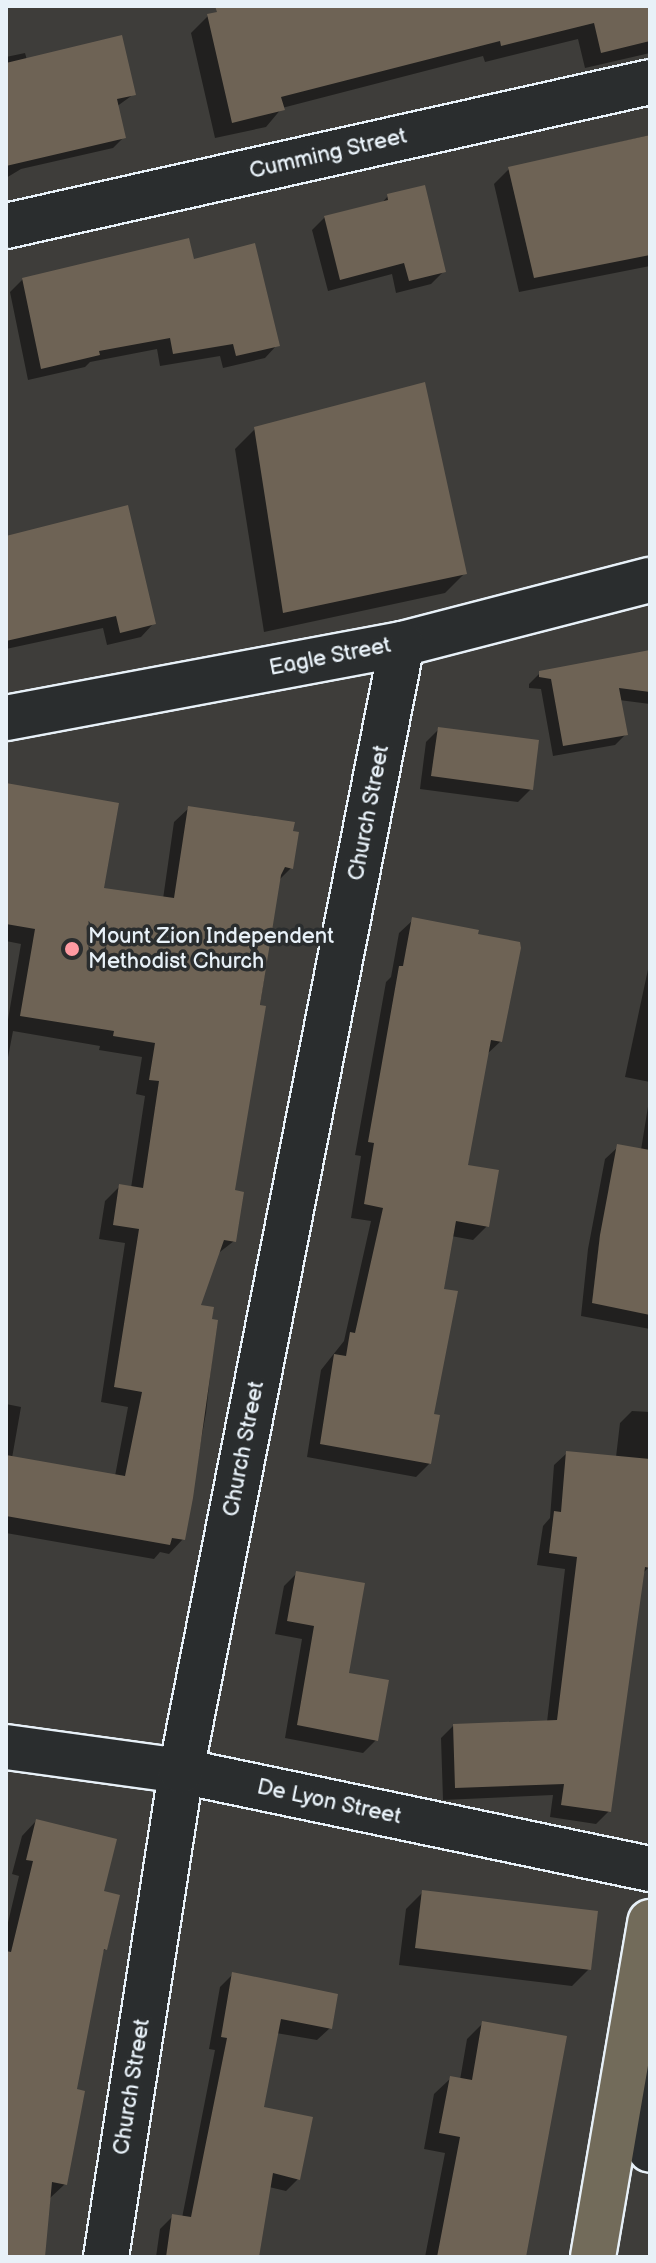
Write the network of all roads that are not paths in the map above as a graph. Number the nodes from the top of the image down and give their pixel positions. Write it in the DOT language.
graph roads {
  1 [pos="650,82"];
  2 [pos="6,226"];
  3 [pos="650,580"];
  4 [pos="402,644"];
  5 [pos="6,718"];
  6 [pos="6,1747"];
  7 [pos="181,1771"];
  8 [pos="650,1869"];
  9 [pos="650,1922"];
  10 [pos="629,2058"];
  11 [pos="650,2150"];
  12 [pos="106,2257"];
  13 [pos="593,2257"];
  1 -- 2 [label="street, Cumming Street"];
  3 -- 4 [label="street, Eagle Street"];
  4 -- 5 [label="street, Eagle Street"];
  4 -- 7 [label="street, Church Street"];
  6 -- 7 [label="street, De Lyon Street"];
  7 -- 8 [label="street, De Lyon Street"];
  7 -- 12 [label="street, Church Street"];
  9 -- 10 [label="main road"];
  10 -- 11 [label="street"];
  10 -- 13 [label="main road"];
}
